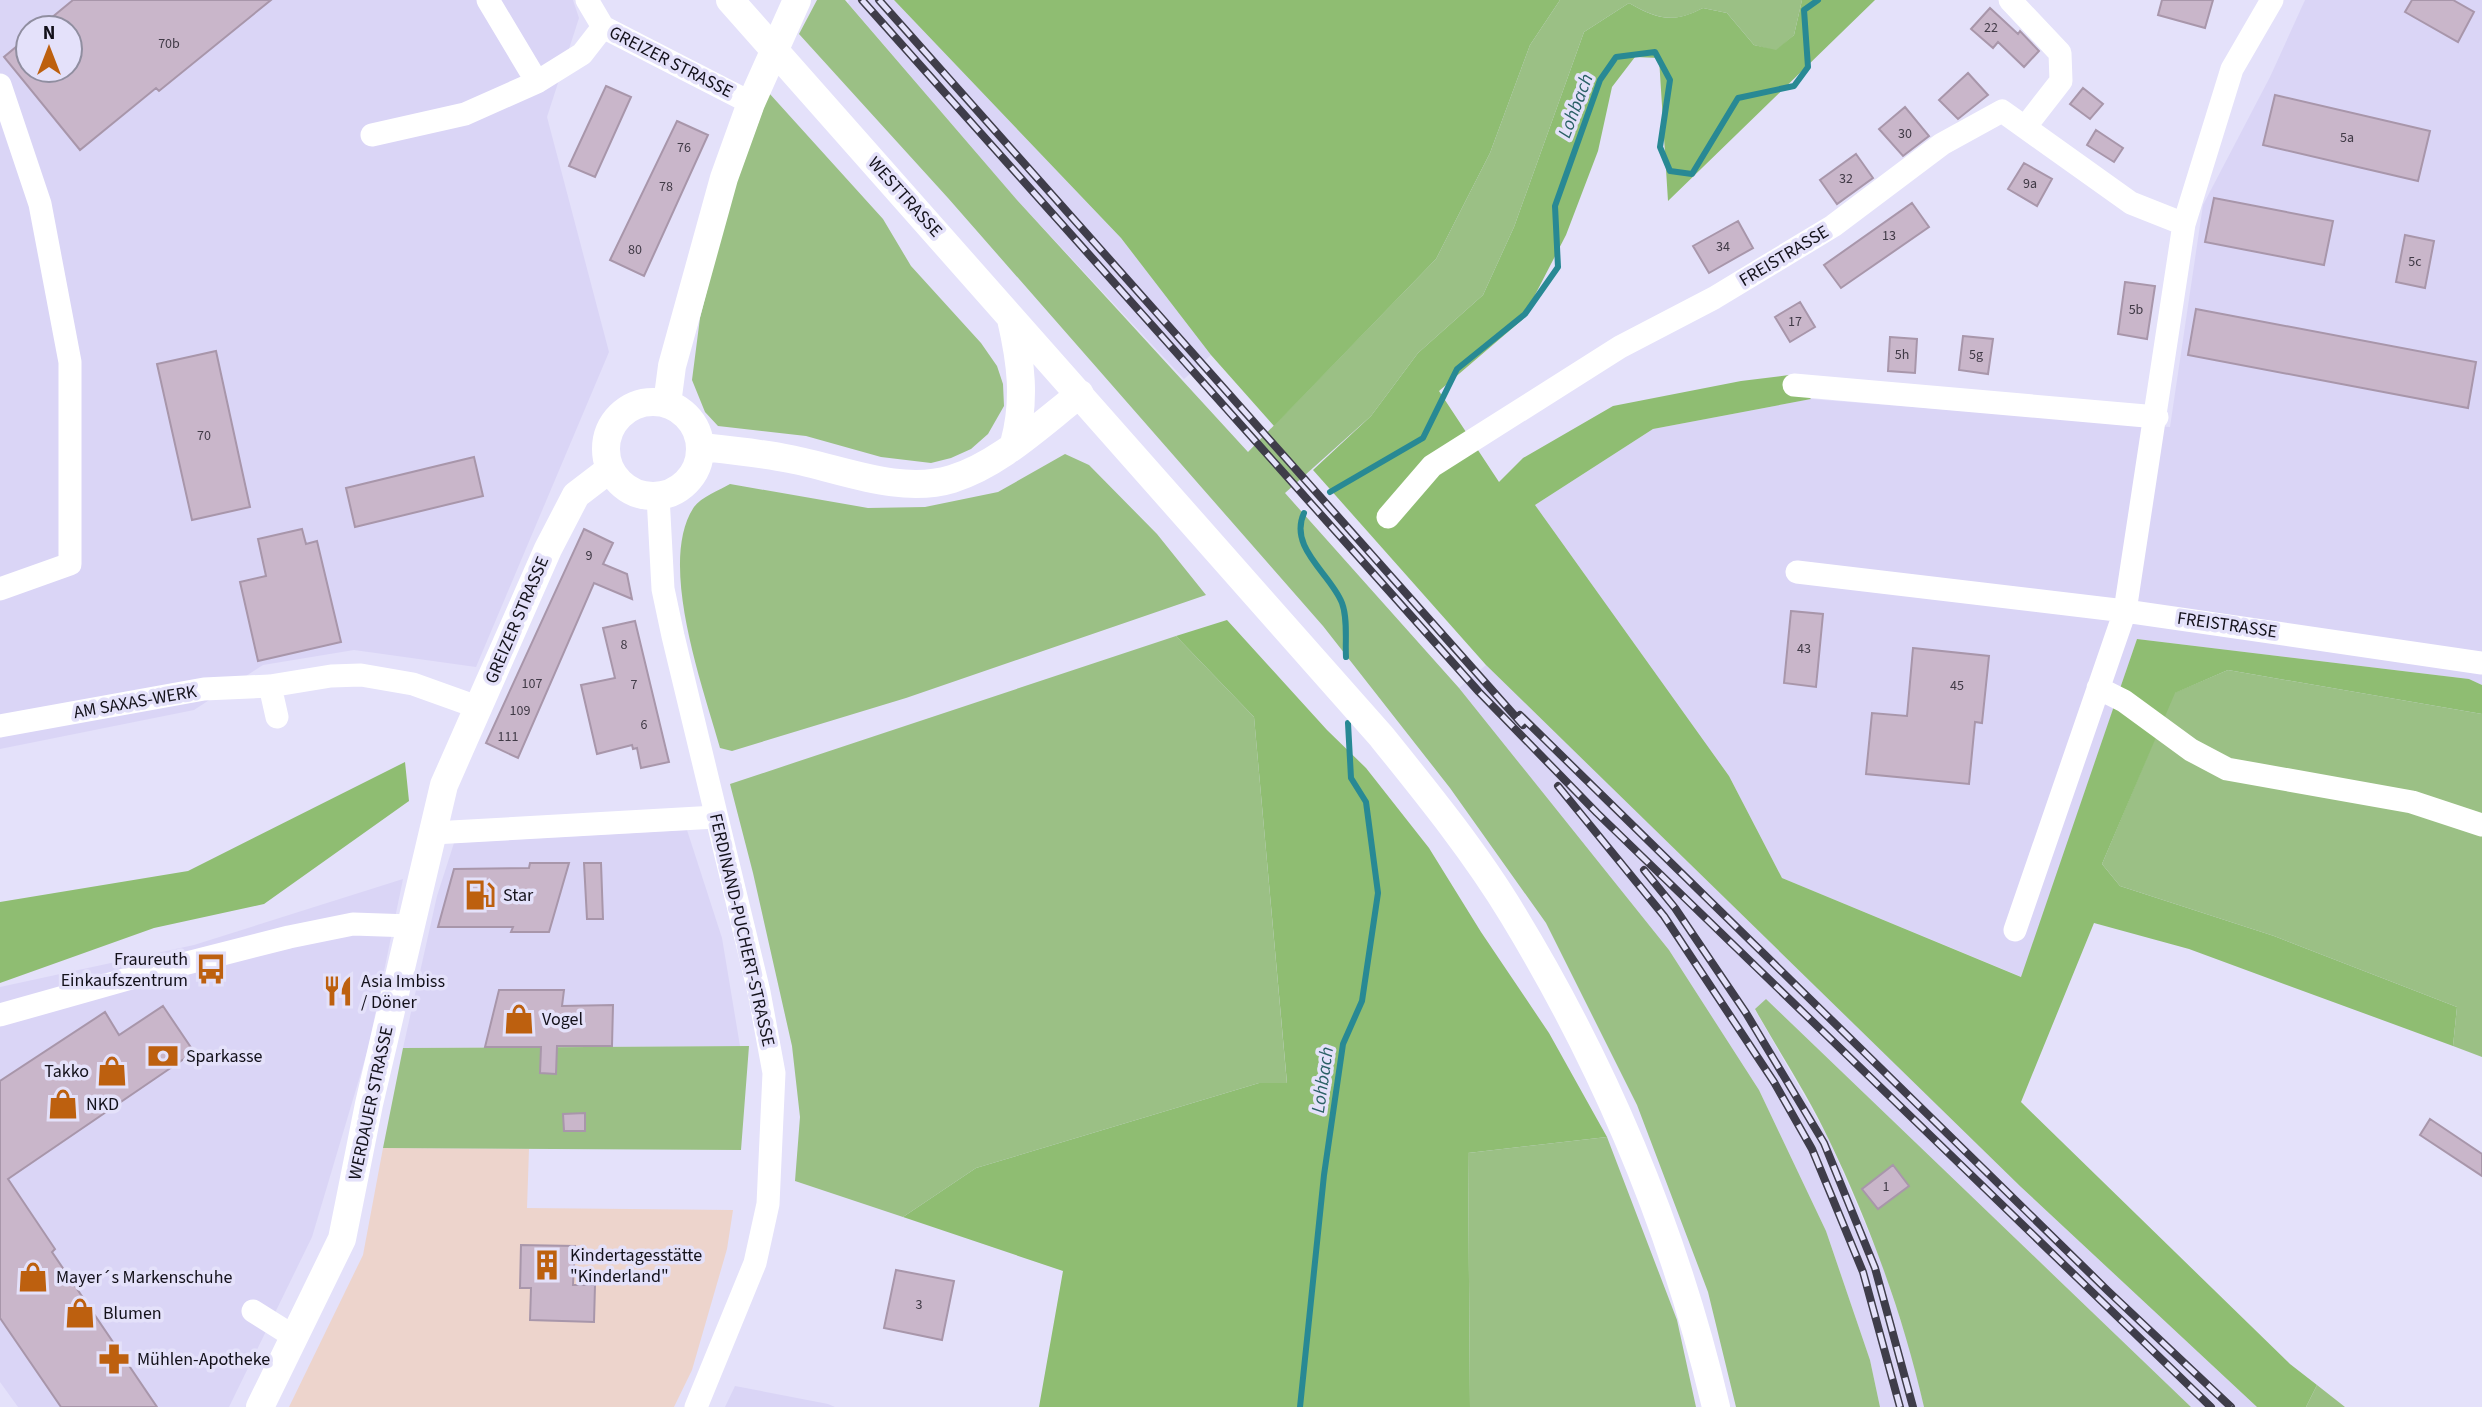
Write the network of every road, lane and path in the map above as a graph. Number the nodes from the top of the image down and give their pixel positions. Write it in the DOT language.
graph roads {
  1 [pos="488,0"];
  2 [pos="587,0"];
  3 [pos="730,0"];
  4 [pos="797,0"];
  5 [pos="2010,0"];
  6 [pos="2272,0"];
  7 [pos="603,27"];
  8 [pos="537,82"];
  9 [pos="0,85"];
  10 [pos="751,103"];
  11 [pos="2026,126"];
  12 [pos="372,135"];
  13 [pos="2184,224"];
  14 [pos="1011,317"];
  15 [pos="1794,385"];
  16 [pos="1080,394"];
  17 [pos="667,404"];
  18 [pos="2157,417"];
  19 [pos="1014,444"];
  20 [pos="701,447"];
  21 [pos="610,469"];
  22 [pos="658,496"];
  23 [pos="1388,517"];
  24 [pos="1797,572"];
  25 [pos="0,589"];
  26 [pos="2125,611"];
  27 [pos="2482,663"];
  28 [pos="270,686"];
  29 [pos="2098,688"];
  30 [pos="480,708"];
  31 [pos="277,717"];
  32 [pos="0,726"];
  33 [pos="444,786"];
  34 [pos="716,817"];
  35 [pos="2482,825"];
  36 [pos="433,833"];
  37 [pos="411,926"];
  38 [pos="2015,930"];
  39 [pos="0,1016"];
  40 [pos="253,1311"];
  41 [pos="296,1338"];
  42 [pos="260,1407"];
  43 [pos="696,1407"];
  44 [pos="1716,1407"];
  1 -- 8 [label="street"];
  2 -- 7 [label="street"];
  3 -- 14 [label="main road, WESTTRASSE"];
  4 -- 10 [label="main road, GREIZER STRASSE"];
  5 -- 11 [label="street"];
  6 -- 13 [label="street"];
  7 -- 8 [label="street, GREIZER STRASSE"];
  7 -- 10 [label="street, GREIZER STRASSE"];
  8 -- 12 [label="street, GREIZER STRASSE"];
  9 -- 25 [label="street"];
  10 -- 17 [label="main road, GREIZER STRASSE"];
  11 -- 13 [label="street, FREISTRASSE"];
  11 -- 23 [label="street, FREISTRASSE"];
  13 -- 18 [label="street"];
  14 -- 16 [label="main road, WESTTRASSE"];
  14 -- 19 [label="main road"];
  15 -- 18 [label="street"];
  16 -- 19 [label="main road"];
  16 -- 44 [label="main road, WESTTRASSE"];
  17 -- 20 [label="main road"];
  17 -- 21 [label="main road"];
  18 -- 26 [label="street"];
  19 -- 20 [label="main road"];
  20 -- 22 [label="main road"];
  21 -- 22 [label="main road"];
  21 -- 30 [label="main road, GREIZER STRASSE"];
  22 -- 34 [label="street, FERDINAND-PUCHERT-STRASSE"];
  24 -- 26 [label="street, FREISTRASSE"];
  26 -- 27 [label="street, FREISTRASSE"];
  26 -- 29 [label="street"];
  28 -- 30 [label="street, AM SAXAS-WERK"];
  28 -- 31 [label="street"];
  28 -- 32 [label="street, AM SAXAS-WERK"];
  29 -- 35 [label="street"];
  29 -- 38 [label="street"];
  30 -- 33 [label="main road, GREIZER STRASSE"];
  33 -- 36 [label="main road, WERDAUER STRASSE"];
  34 -- 36 [label="street"];
  34 -- 43 [label="street, FERDINAND-PUCHERT-STRASSE"];
  36 -- 37 [label="main road, WERDAUER STRASSE"];
  37 -- 39 [label="street"];
  37 -- 41 [label="main road, WERDAUER STRASSE"];
  40 -- 41 [label="street"];
  41 -- 42 [label="main road, WERDAUER STRASSE"];
}
